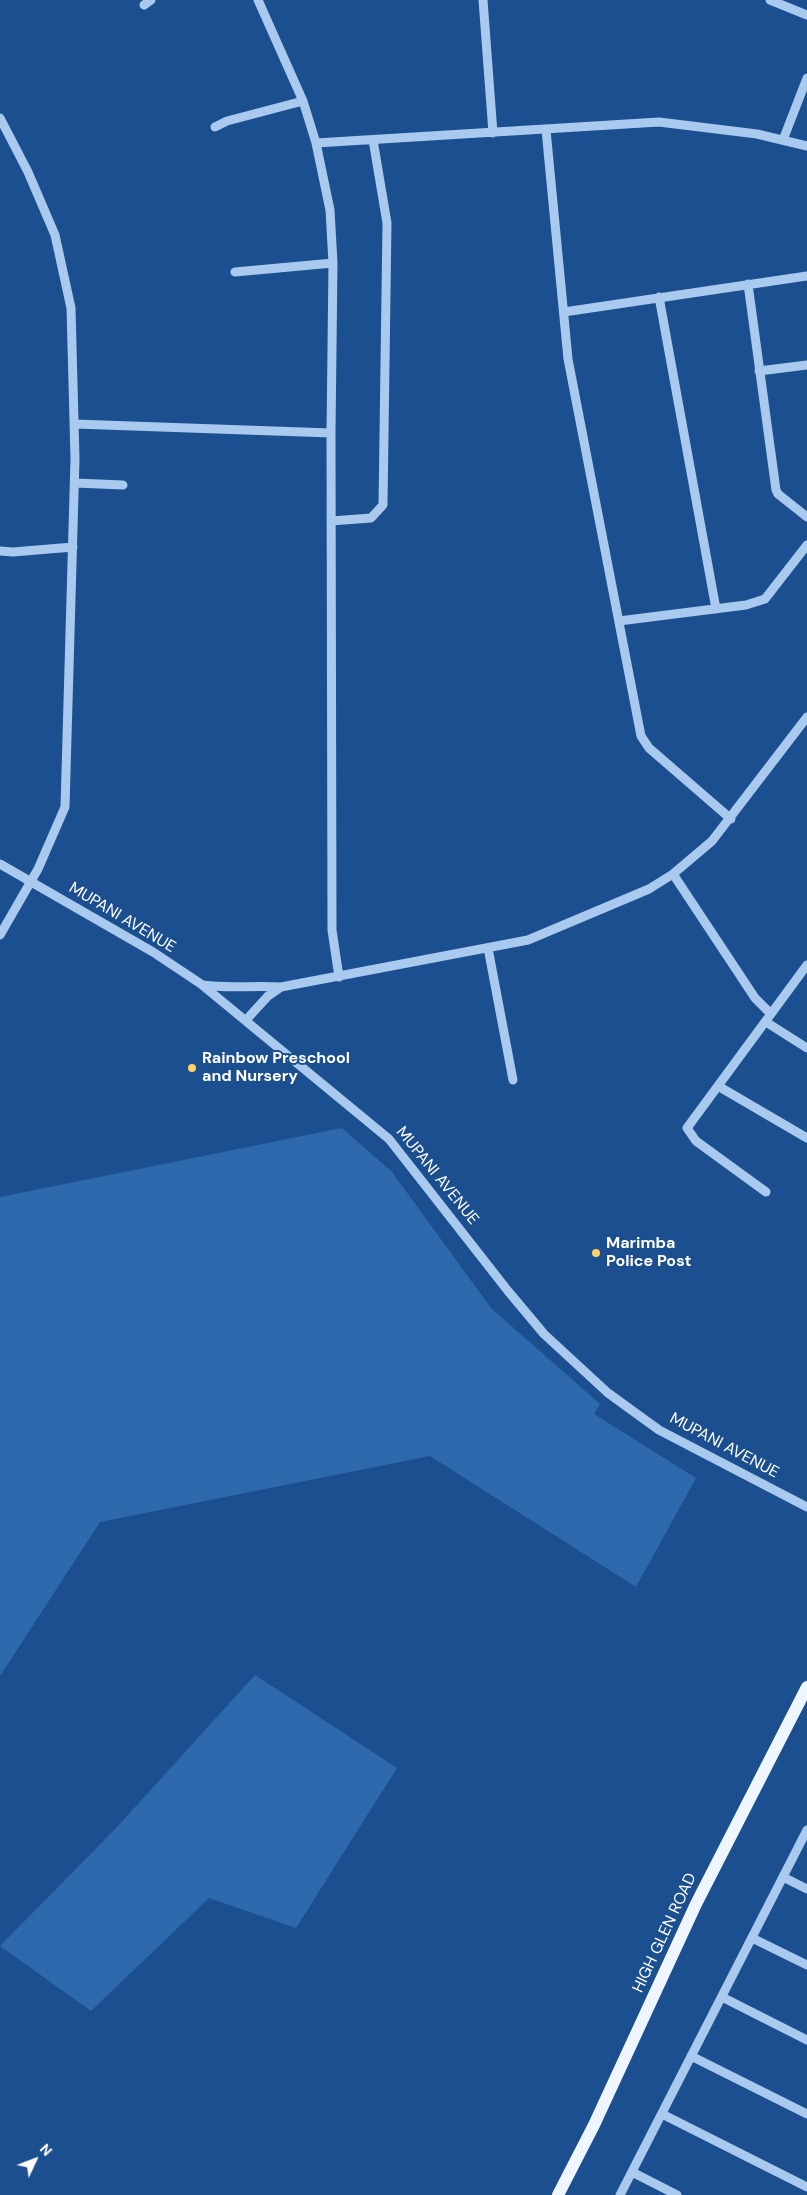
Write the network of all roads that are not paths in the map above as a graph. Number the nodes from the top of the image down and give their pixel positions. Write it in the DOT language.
graph roads {
  1 [pos="258,0"];
  2 [pos="483,0"];
  3 [pos="770,0"];
  4 [pos="807,15"];
  5 [pos="807,78"];
  6 [pos="303,101"];
  7 [pos="0,118"];
  8 [pos="214,127"];
  9 [pos="546,130"];
  10 [pos="493,133"];
  11 [pos="373,140"];
  12 [pos="783,140"];
  13 [pos="316,143"];
  14 [pos="807,146"];
  15 [pos="333,263"];
  16 [pos="235,272"];
  17 [pos="807,276"];
  18 [pos="748,284"];
  19 [pos="659,298"];
  20 [pos="564,312"];
  21 [pos="807,365"];
  22 [pos="759,371"];
  23 [pos="74,424"];
  24 [pos="331,433"];
  25 [pos="75,483"];
  26 [pos="123,485"];
  27 [pos="807,517"];
  28 [pos="331,521"];
  29 [pos="807,545"];
  30 [pos="73,547"];
  31 [pos="0,551"];
  32 [pos="716,609"];
  33 [pos="619,621"];
  34 [pos="807,717"];
  35 [pos="731,818"];
  36 [pos="0,864"];
  37 [pos="673,874"];
  38 [pos="31,882"];
  39 [pos="0,935"];
  40 [pos="488,948"];
  41 [pos="807,965"];
  42 [pos="339,977"];
  43 [pos="201,984"];
  44 [pos="281,988"];
  45 [pos="768,1018"];
  46 [pos="246,1020"];
  47 [pos="807,1048"];
  48 [pos="513,1080"];
  49 [pos="718,1086"];
  50 [pos="807,1138"];
  51 [pos="766,1192"];
  52 [pos="807,1507"];
  53 [pos="807,1687"];
  54 [pos="807,1830"];
  55 [pos="783,1877"];
  56 [pos="807,1889"];
  57 [pos="752,1938"];
  58 [pos="807,1965"];
  59 [pos="722,1996"];
  60 [pos="807,2040"];
  61 [pos="692,2056"];
  62 [pos="662,2114"];
  63 [pos="807,2114"];
  64 [pos="632,2172"];
  65 [pos="807,2187"];
  66 [pos="558,2195"];
  67 [pos="620,2195"];
  68 [pos="677,2195"];
  1 -- 6 [label="street"];
  2 -- 10 [label="street"];
  3 -- 4 [label="street"];
  5 -- 12 [label="street"];
  6 -- 8 [label="street"];
  6 -- 13 [label="street"];
  7 -- 23 [label="street"];
  9 -- 10 [label="street"];
  9 -- 12 [label="street"];
  9 -- 20 [label="street"];
  10 -- 11 [label="street"];
  11 -- 13 [label="street"];
  11 -- 28 [label="street"];
  12 -- 14 [label="street"];
  13 -- 15 [label="street"];
  15 -- 16 [label="street"];
  15 -- 24 [label="street"];
  17 -- 18 [label="street"];
  18 -- 19 [label="street"];
  18 -- 22 [label="street"];
  19 -- 20 [label="street"];
  19 -- 32 [label="street"];
  20 -- 33 [label="street"];
  21 -- 22 [label="street"];
  22 -- 27 [label="street"];
  23 -- 24 [label="street"];
  23 -- 25 [label="street"];
  24 -- 28 [label="street"];
  25 -- 26 [label="street"];
  25 -- 30 [label="street"];
  28 -- 42 [label="street"];
  29 -- 32 [label="street"];
  30 -- 31 [label="street"];
  30 -- 38 [label="street"];
  32 -- 33 [label="street"];
  33 -- 35 [label="street"];
  34 -- 35 [label="street"];
  35 -- 37 [label="street"];
  36 -- 38 [label="street, MUPANI AVENUE"];
  37 -- 40 [label="street"];
  37 -- 45 [label="street"];
  38 -- 39 [label="street"];
  38 -- 43 [label="street, MUPANI AVENUE"];
  40 -- 42 [label="street"];
  40 -- 48 [label="street"];
  41 -- 45 [label="street"];
  42 -- 44 [label="street"];
  43 -- 44 [label="street"];
  43 -- 46 [label="street, MUPANI AVENUE"];
  44 -- 46 [label="street"];
  45 -- 47 [label="street"];
  45 -- 49 [label="street"];
  46 -- 52 [label="street, MUPANI AVENUE"];
  49 -- 50 [label="street"];
  49 -- 51 [label="street"];
  53 -- 66 [label="main road, HIGH GLEN ROAD"];
  54 -- 55 [label="street"];
  55 -- 56 [label="street"];
  55 -- 57 [label="street"];
  57 -- 58 [label="street"];
  57 -- 59 [label="street"];
  59 -- 60 [label="street"];
  59 -- 61 [label="street"];
  61 -- 62 [label="street"];
  61 -- 63 [label="street"];
  62 -- 64 [label="street"];
  62 -- 65 [label="street"];
  64 -- 67 [label="street"];
  64 -- 68 [label="street"];
}
